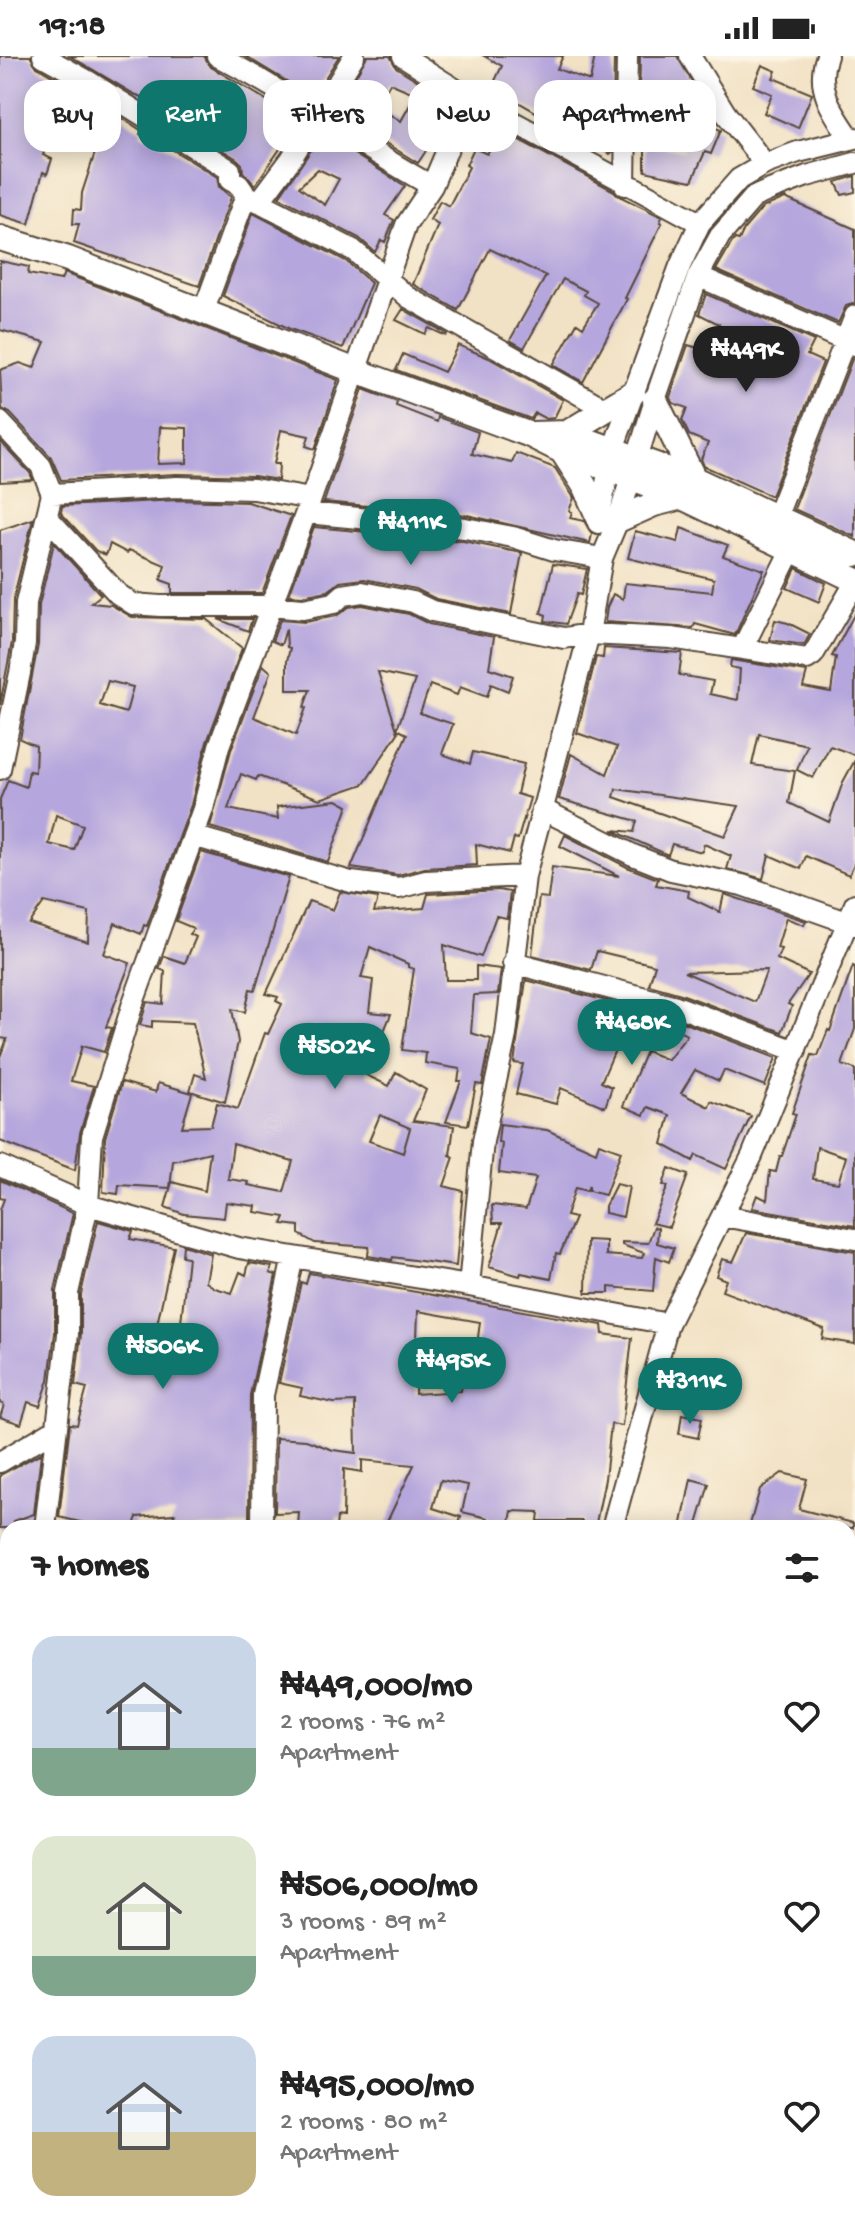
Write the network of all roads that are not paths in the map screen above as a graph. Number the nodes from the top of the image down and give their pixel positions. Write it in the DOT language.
graph roads {
  1 [pos="44,56"];
  2 [pos="217,56"];
  3 [pos="354,56"];
  4 [pos="403,56"];
  5 [pos="627,56"];
  6 [pos="690,56"];
  7 [pos="827,56"];
  8 [pos="340,80"];
  9 [pos="441,80"];
  10 [pos="263,83"];
  11 [pos="518,125"];
  12 [pos="853,138"];
  13 [pos="295,152"];
  14 [pos="373,152"];
  15 [pos="446,152"];
  16 [pos="855,163"];
  17 [pos="765,164"];
  18 [pos="625,185"];
  19 [pos="432,186"];
  20 [pos="252,199"];
  21 [pos="700,223"];
  22 [pos="0,238"];
  23 [pos="698,276"];
  24 [pos="389,280"];
  25 [pos="204,310"];
  26 [pos="855,316"];
  27 [pos="850,343"];
  28 [pos="356,371"];
  29 [pos="644,397"];
  30 [pos="607,410"];
  31 [pos="0,424"];
  32 [pos="564,442"];
  33 [pos="622,463"];
  34 [pos="688,488"];
  35 [pos="52,494"];
  36 [pos="309,506"];
  37 [pos="47,517"];
  38 [pos="608,518"];
  39 [pos="776,518"];
  40 [pos="791,550"];
  41 [pos="855,554"];
  42 [pos="602,558"];
  43 [pos="855,582"];
  44 [pos="270,606"];
  45 [pos="589,634"];
  46 [pos="743,647"];
  47 [pos="0,769"];
  48 [pos="542,809"];
  49 [pos="193,836"];
  50 [pos="525,876"];
  51 [pos="852,917"];
  52 [pos="513,963"];
  53 [pos="796,1051"];
  54 [pos="0,1166"];
  55 [pos="88,1205"];
  56 [pos="722,1216"];
  57 [pos="855,1239"];
  58 [pos="293,1257"];
  59 [pos="469,1286"];
  60 [pos="668,1324"];
  61 [pos="57,1428"];
  62 [pos="0,1462"];
  63 [pos="46,1520"];
  64 [pos="262,1520"];
  65 [pos="614,1520"];
  1 -- 20 [label="street"];
  2 -- 10 [label="street"];
  3 -- 8 [label="street"];
  4 -- 9 [label="street"];
  5 -- 18 [label="street"];
  6 -- 17 [label="street"];
  7 -- 12 [label="street"];
  11 -- 18 [label="street"];
  12 -- 17 [label="street"];
  13 -- 20 [label="street"];
  14 -- 19 [label="street"];
  15 -- 19 [label="street"];
  16 -- 23 [label="street"];
  17 -- 21 [label="street"];
  18 -- 21 [label="street"];
  19 -- 24 [label="street"];
  20 -- 24 [label="street"];
  20 -- 25 [label="street"];
  21 -- 29 [label="street"];
  22 -- 25 [label="street"];
  23 -- 27 [label="street"];
  23 -- 29 [label="street"];
  24 -- 28 [label="street"];
  24 -- 30 [label="street"];
  25 -- 28 [label="street"];
  26 -- 27 [label="street"];
  27 -- 39 [label="street"];
  28 -- 32 [label="street"];
  28 -- 36 [label="street"];
  29 -- 30 [label="street"];
  29 -- 33 [label="street"];
  29 -- 34 [label="street"];
  30 -- 32 [label="street"];
  31 -- 35 [label="street"];
  32 -- 33 [label="street"];
  32 -- 38 [label="street"];
  33 -- 34 [label="street"];
  33 -- 38 [label="street"];
  34 -- 38 [label="street"];
  34 -- 39 [label="street"];
  34 -- 40 [label="street"];
  35 -- 36 [label="street"];
  35 -- 37 [label="street"];
  36 -- 42 [label="street"];
  36 -- 44 [label="street"];
  37 -- 44 [label="street"];
  37 -- 47 [label="street"];
  38 -- 42 [label="street"];
  39 -- 41 [label="street"];
  40 -- 43 [label="street"];
  40 -- 46 [label="street"];
  42 -- 45 [label="street"];
  43 -- 46 [label="street"];
  44 -- 45 [label="street"];
  44 -- 49 [label="street"];
  45 -- 46 [label="street"];
  45 -- 48 [label="street"];
  48 -- 50 [label="street"];
  48 -- 51 [label="street"];
  49 -- 50 [label="street"];
  49 -- 55 [label="street"];
  50 -- 52 [label="street"];
  51 -- 53 [label="street"];
  52 -- 53 [label="street"];
  52 -- 59 [label="street"];
  53 -- 56 [label="street"];
  54 -- 55 [label="street"];
  55 -- 58 [label="street"];
  55 -- 61 [label="street"];
  56 -- 57 [label="street"];
  56 -- 60 [label="street"];
  58 -- 59 [label="street"];
  58 -- 64 [label="street"];
  59 -- 60 [label="street"];
  60 -- 65 [label="street"];
  61 -- 62 [label="street"];
  61 -- 63 [label="street"];
}
